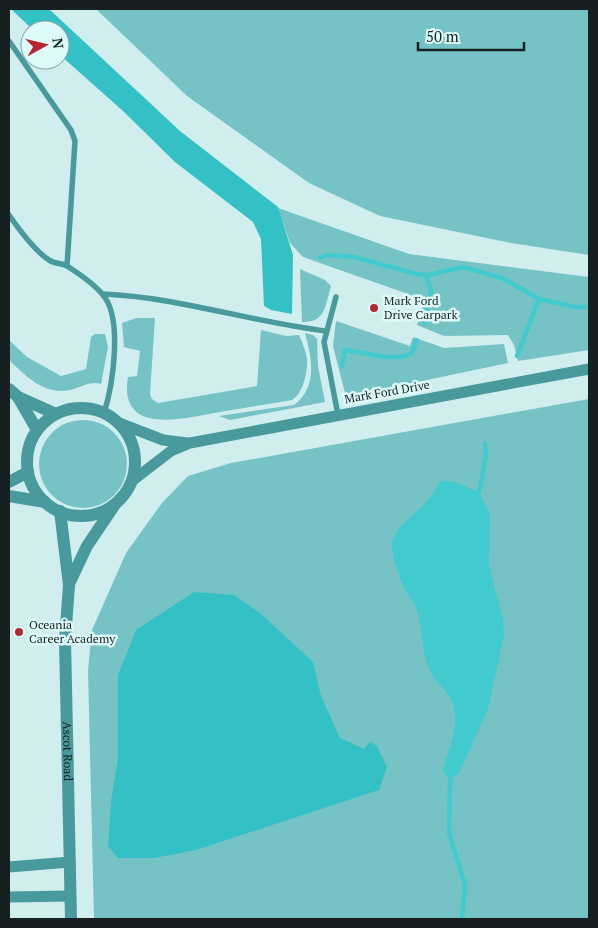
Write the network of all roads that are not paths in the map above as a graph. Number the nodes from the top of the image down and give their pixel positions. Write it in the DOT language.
graph roads {
  1 [pos="9,41"];
  2 [pos="9,215"];
  3 [pos="66,266"];
  4 [pos="103,294"];
  5 [pos="336,297"];
  6 [pos="326,331"];
  7 [pos="589,369"];
  8 [pos="13,393"];
  9 [pos="104,413"];
  10 [pos="56,414"];
  11 [pos="338,415"];
  12 [pos="119,423"];
  13 [pos="38,430"];
  14 [pos="190,443"];
  15 [pos="28,472"];
  16 [pos="132,481"];
  17 [pos="9,482"];
  18 [pos="9,496"];
  19 [pos="45,502"];
  20 [pos="115,504"];
  21 [pos="60,511"];
  22 [pos="69,585"];
  23 [pos="70,862"];
  24 [pos="9,867"];
  25 [pos="70,896"];
  26 [pos="9,897"];
  27 [pos="71,919"];
  1 -- 3 [label="lane"];
  2 -- 3 [label="lane"];
  3 -- 4 [label="lane"];
  4 -- 6 [label="lane"];
  4 -- 9 [label="lane"];
  5 -- 6 [label="lane"];
  6 -- 11 [label="lane"];
  7 -- 11 [label="street, Mark Ford Drive"];
  8 -- 10 [label="street"];
  8 -- 13 [label="street"];
  9 -- 10 [label="street"];
  9 -- 12 [label="street"];
  10 -- 13 [label="street"];
  11 -- 14 [label="street, Mark Ford Drive"];
  12 -- 14 [label="street, Mark Ford Drive"];
  12 -- 16 [label="street"];
  13 -- 15 [label="street"];
  14 -- 16 [label="street, Mark Ford Drive"];
  15 -- 17 [label="street"];
  15 -- 19 [label="street"];
  16 -- 20 [label="street"];
  18 -- 19 [label="street"];
  19 -- 21 [label="street"];
  20 -- 21 [label="street"];
  20 -- 22 [label="street, Ascot Road"];
  21 -- 22 [label="street, Ascot Road"];
  22 -- 23 [label="street, Ascot Road"];
  23 -- 24 [label="street"];
  23 -- 25 [label="street, Ascot Road"];
  25 -- 26 [label="street"];
  25 -- 27 [label="street, Ascot Road"];
}
